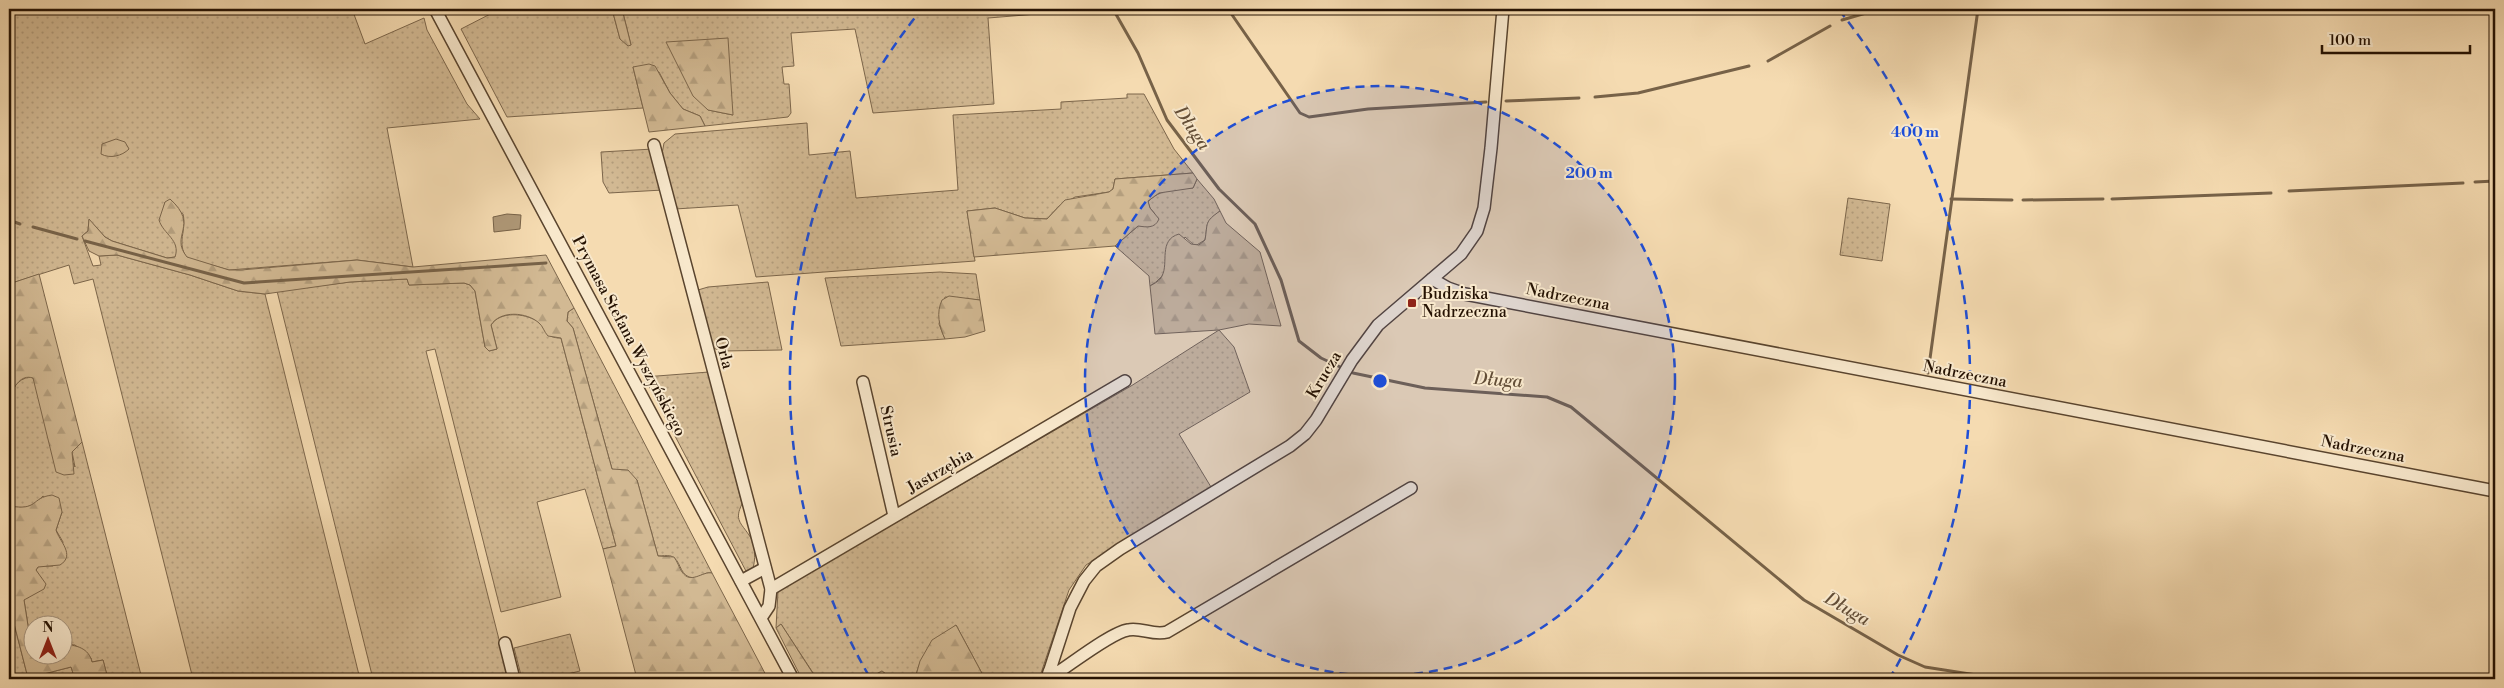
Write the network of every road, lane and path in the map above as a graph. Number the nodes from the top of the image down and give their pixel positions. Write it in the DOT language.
graph roads {
  1 [pos="435,9"];
  2 [pos="1503,9"];
  3 [pos="654,145"];
  4 [pos="1432,279"];
  5 [pos="1125,381"];
  6 [pos="863,382"];
  7 [pos="1411,488"];
  8 [pos="2495,491"];
  9 [pos="894,516"];
  10 [pos="765,568"];
  11 [pos="741,581"];
  12 [pos="771,589"];
  13 [pos="761,618"];
  14 [pos="505,643"];
  15 [pos="1048,676"];
  16 [pos="514,679"];
  17 [pos="793,679"];
  1 -- 11 [label="street, Prymasa Stefana Wyszyńskiego"];
  2 -- 4 [label="street, Krucza"];
  3 -- 10 [label="street, Orla"];
  4 -- 8 [label="street, Nadrzeczna"];
  4 -- 15 [label="street, Krucza"];
  5 -- 9 [label="street, Jastrzębia"];
  6 -- 9 [label="street, Strusia"];
  7 -- 15 [label="street"];
  9 -- 12 [label="street, Jastrzębia"];
  10 -- 11 [label="street"];
  10 -- 12 [label="street, Orla"];
  11 -- 13 [label="street, Prymasa Stefana Wyszyńskiego"];
  12 -- 13 [label="street"];
  13 -- 17 [label="street, Prymasa Stefana Wyszyńskiego"];
  14 -- 16 [label="street"];
}
